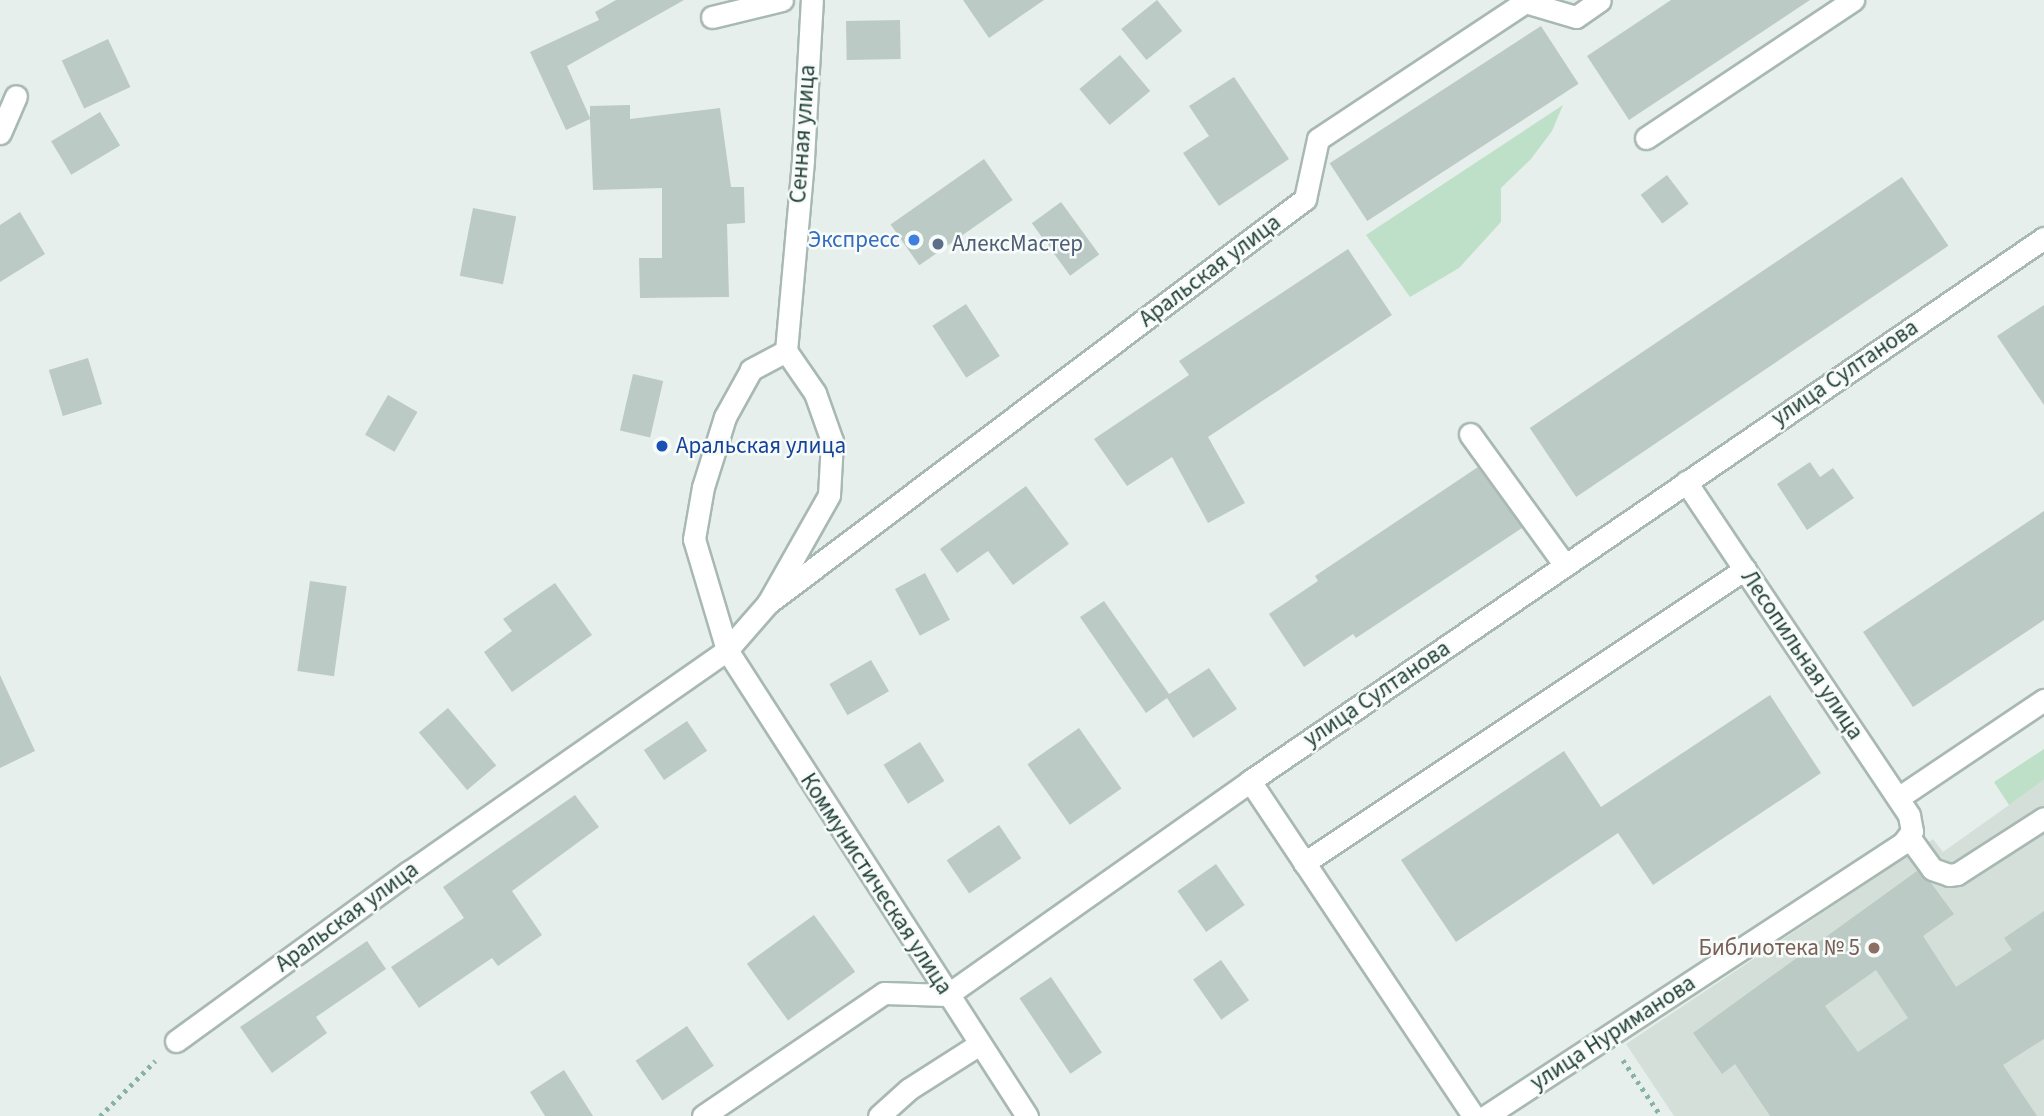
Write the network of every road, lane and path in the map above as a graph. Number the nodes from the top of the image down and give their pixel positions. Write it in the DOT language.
graph roads {
  1 [pos="782,0"];
  2 [pos="812,0"];
  3 [pos="1600,0"];
  4 [pos="1853,0"];
  5 [pos="712,17"];
  6 [pos="16,96"];
  7 [pos="0,133"];
  8 [pos="1646,138"];
  9 [pos="2044,238"];
  10 [pos="786,351"];
  11 [pos="1471,434"];
  12 [pos="1686,482"];
  13 [pos="1565,565"];
  14 [pos="1745,569"];
  15 [pos="768,603"];
  16 [pos="727,650"];
  17 [pos="2044,700"];
  18 [pos="1250,781"];
  19 [pos="1898,798"];
  20 [pos="2044,818"];
  21 [pos="1911,834"];
  22 [pos="1304,863"];
  23 [pos="947,995"];
  24 [pos="1607,1036"];
  25 [pos="176,1041"];
  26 [pos="978,1045"];
  27 [pos="100,1116"];
  28 [pos="703,1116"];
  29 [pos="879,1116"];
  30 [pos="1027,1116"];
  31 [pos="1473,1116"];
  32 [pos="1486,1116"];
  33 [pos="1661,1116"];
  1 -- 5 [label="street"];
  2 -- 10 [label="street, Сенная улица"];
  3 -- 15 [label="street, Аральская улица"];
  4 -- 8 [label="street"];
  6 -- 7 [label="street"];
  9 -- 12 [label="street, улица Султанова"];
  10 -- 15 [label="street"];
  10 -- 16 [label="street"];
  11 -- 13 [label="street"];
  12 -- 13 [label="street, улица Султанова"];
  12 -- 14 [label="street, Лесопильная улица"];
  13 -- 18 [label="street, улица Султанова"];
  14 -- 19 [label="street, Лесопильная улица"];
  14 -- 22 [label="street"];
  15 -- 16 [label="street"];
  16 -- 23 [label="street, Коммунистическая улица"];
  16 -- 25 [label="street, Аральская улица"];
  17 -- 19 [label="street"];
  18 -- 22 [label="street"];
  18 -- 23 [label="street, улица Султанова"];
  19 -- 21 [label="street, Лесопильная улица"];
  20 -- 21 [label="street, Лесопильная улица"];
  21 -- 24 [label="street, улица Нуриманова"];
  22 -- 31 [label="street"];
  23 -- 26 [label="street, Коммунистическая улица"];
  23 -- 28 [label="street"];
  24 -- 32 [label="street, улица Нуриманова"];
  24 -- 33 [label="path"];
  25 -- 27 [label="path"];
  26 -- 29 [label="street"];
  26 -- 30 [label="street, Коммунистическая улица"];
}
